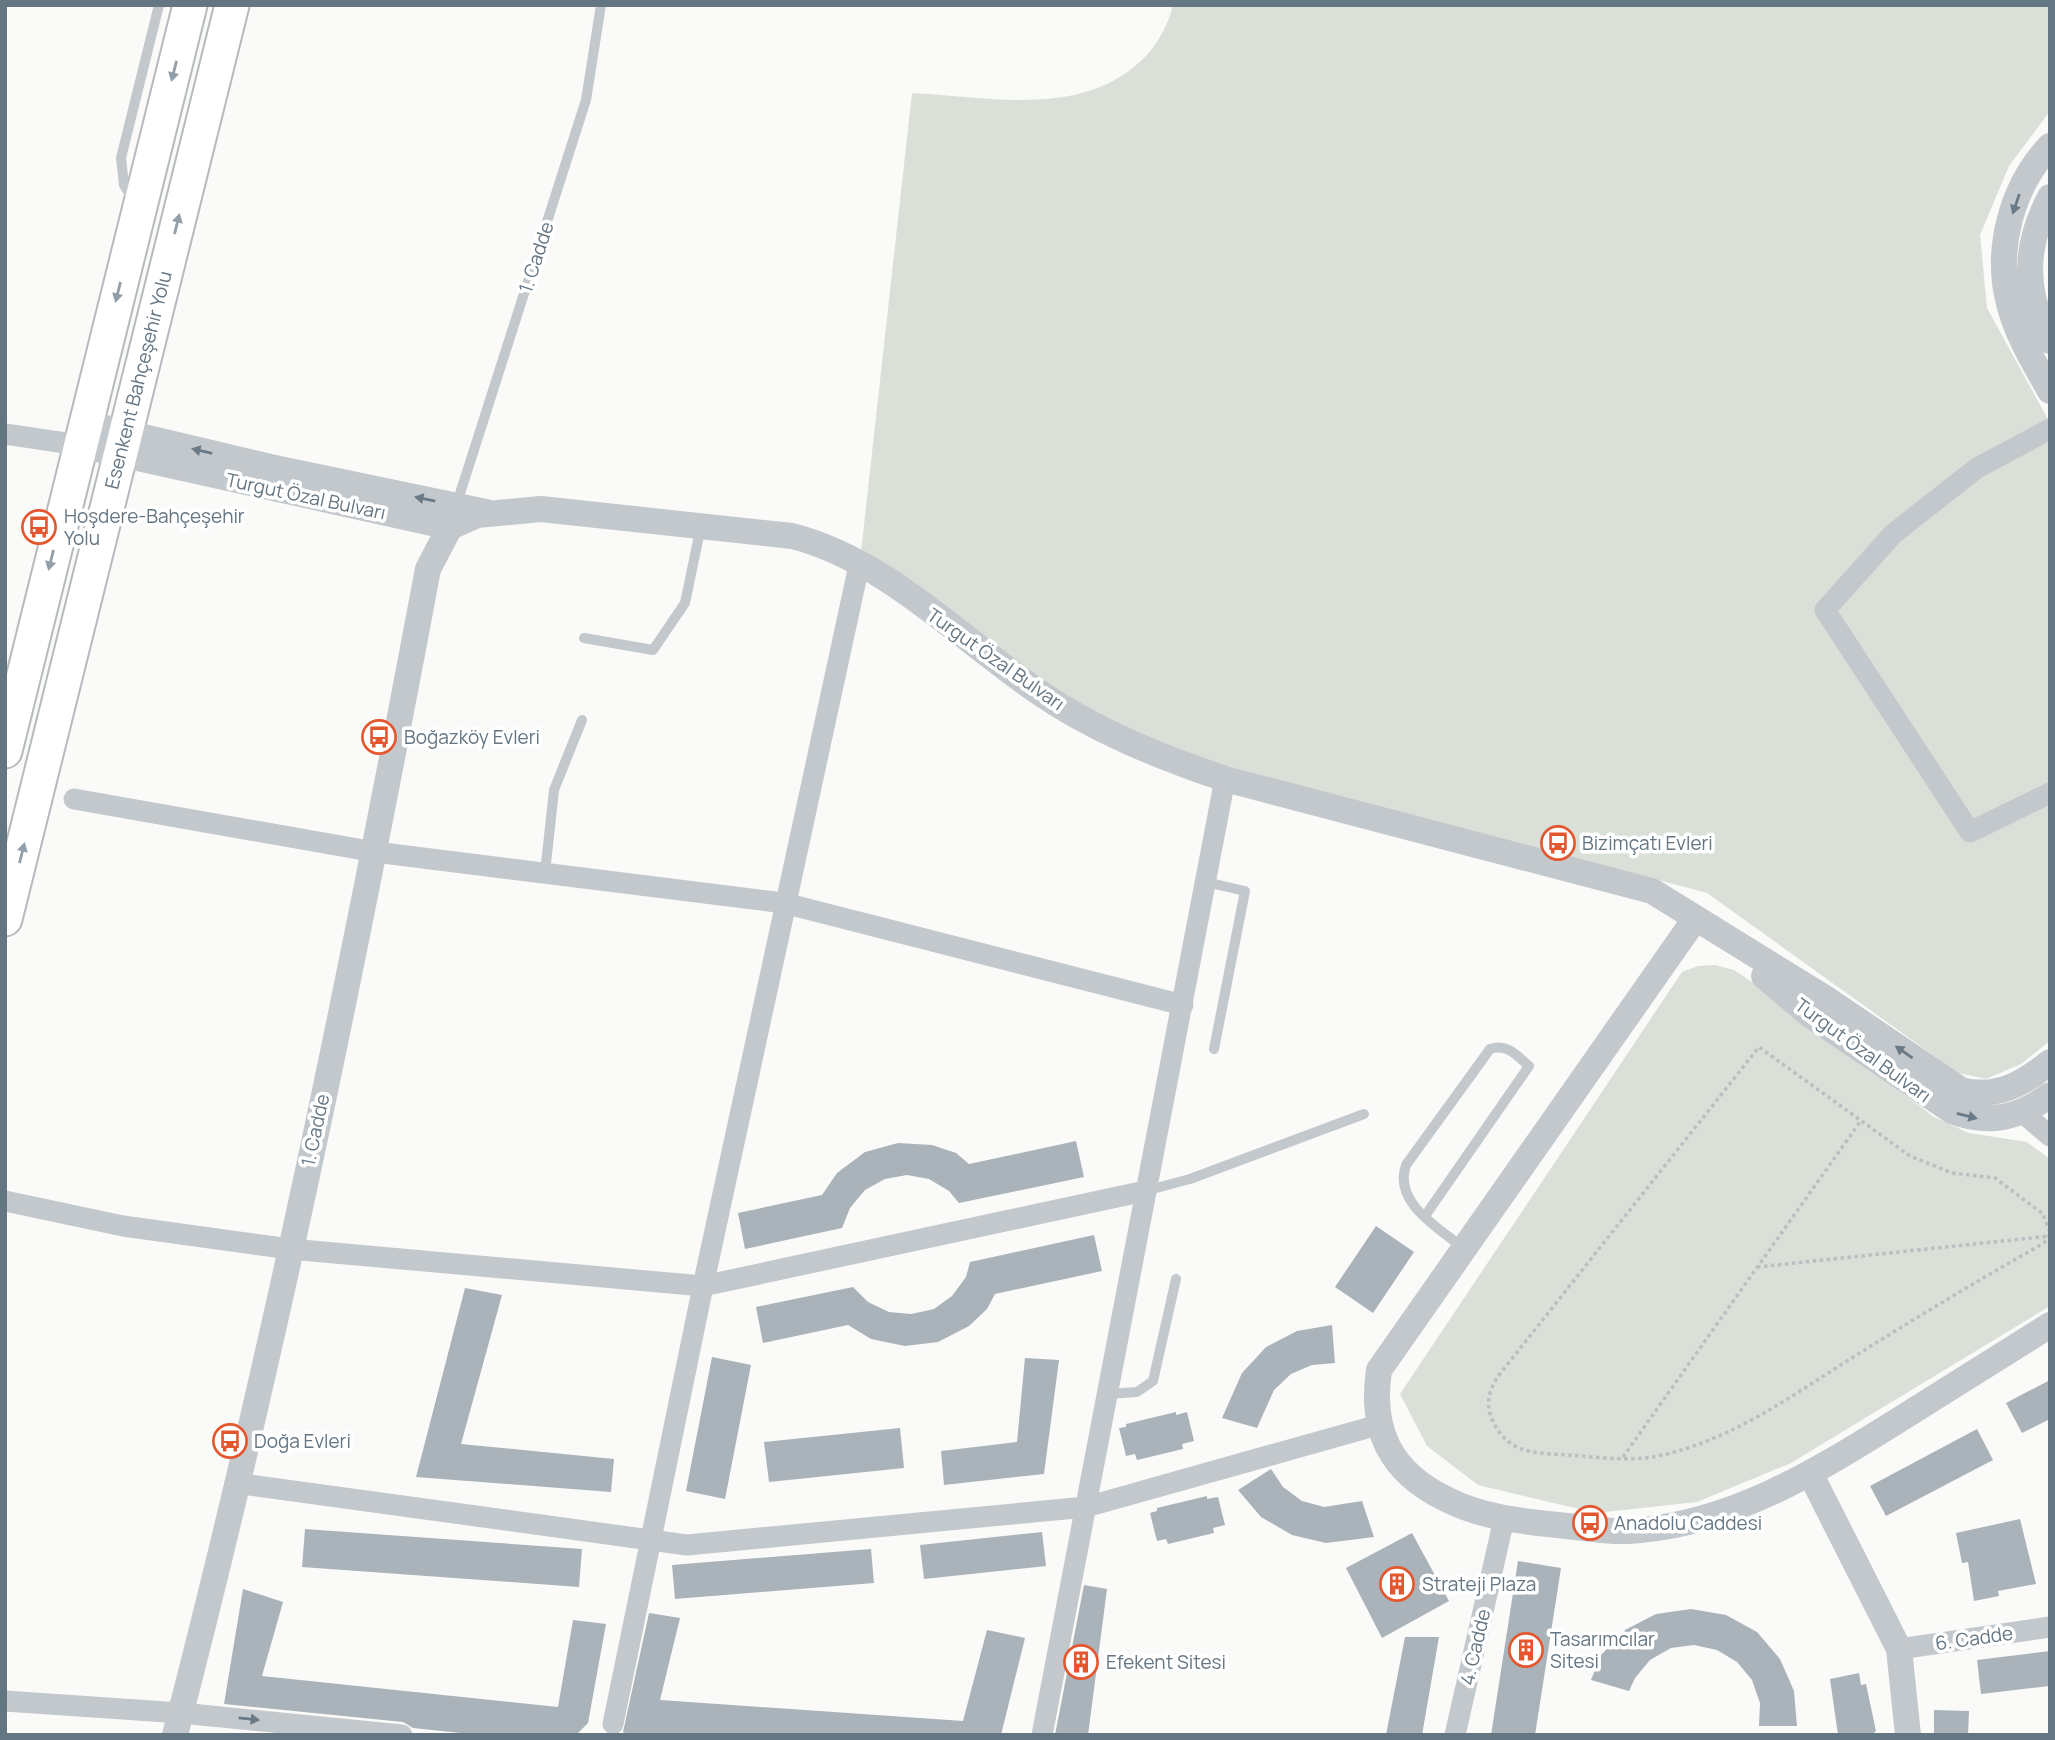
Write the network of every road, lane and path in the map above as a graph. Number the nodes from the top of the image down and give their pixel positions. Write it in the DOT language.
graph roads {
  1 [pos="159,5"];
  2 [pos="190,5"];
  3 [pos="232,5"];
  4 [pos="601,5"];
  5 [pos="2050,146"];
  6 [pos="2050,197"];
  7 [pos="140,209"];
  8 [pos="2050,341"];
  9 [pos="2050,390"];
  10 [pos="2050,429"];
  11 [pos="5,434"];
  12 [pos="82,434"];
  13 [pos="122,444"];
  14 [pos="453,516"];
  15 [pos="701,526"];
  16 [pos="860,561"];
  17 [pos="584,638"];
  18 [pos="582,720"];
  19 [pos="5,751"];
  20 [pos="1225,779"];
  21 [pos="2050,793"];
  22 [pos="74,799"];
  23 [pos="375,852"];
  24 [pos="545,873"];
  25 [pos="1206,882"];
  26 [pos="784,903"];
  27 [pos="5,919"];
  28 [pos="1695,919"];
  29 [pos="1183,1005"];
  30 [pos="1214,1049"];
  31 [pos="2050,1062"];
  32 [pos="2050,1095"];
  33 [pos="2023,1112"];
  34 [pos="1364,1114"];
  35 [pos="1860,1122"];
  36 [pos="2050,1136"];
  37 [pos="1145,1191"];
  38 [pos="5,1200"];
  39 [pos="1425,1216"];
  40 [pos="2050,1234"];
  41 [pos="290,1249"];
  42 [pos="1464,1249"];
  43 [pos="1757,1267"];
  44 [pos="1176,1279"];
  45 [pos="703,1286"];
  46 [pos="2050,1325"];
  47 [pos="1107,1394"];
  48 [pos="1378,1424"];
  49 [pos="1622,1459"];
  50 [pos="1811,1475"];
  51 [pos="235,1483"];
  52 [pos="1086,1507"];
  53 [pos="1504,1519"];
  54 [pos="651,1542"];
  55 [pos="2050,1627"];
  56 [pos="1899,1649"];
  57 [pos="5,1701"];
  58 [pos="178,1724"];
  59 [pos="613,1724"];
  60 [pos="396,1735"];
  61 [pos="402,1735"];
  62 [pos="1042,1735"];
  63 [pos="1455,1735"];
  64 [pos="1908,1735"];
  1 -- 7 [label="lane"];
  2 -- 7 [label="main road, one-way"];
  13 -- 3 [label="main road, Esenkent Bahçeşehir Yolu, one-way"];
  4 -- 14 [label="lane, 1. Cadde"];
  5 -- 9 [label="street, one-way"];
  6 -- 8 [label="street"];
  7 -- 12 [label="main road, one-way"];
  10 -- 21 [label="street"];
  11 -- 12 [label="street"];
  12 -- 13 [label="street, Turgut Özal Bulvarı"];
  12 -- 19 [label="main road, one-way"];
  13 -- 14 [label="street, Turgut Özal Bulvarı"];
  27 -- 13 [label="main road, Esenkent Bahçeşehir Yolu, one-way"];
  14 -- 15 [label="street, Turgut Özal Bulvarı"];
  14 -- 23 [label="street, 1. Cadde"];
  15 -- 16 [label="street, Turgut Özal Bulvarı"];
  15 -- 17 [label="lane"];
  16 -- 20 [label="street, Turgut Özal Bulvarı"];
  16 -- 26 [label="street"];
  18 -- 24 [label="lane"];
  20 -- 25 [label="street"];
  20 -- 28 [label="street, Turgut Özal Bulvarı"];
  22 -- 23 [label="street"];
  23 -- 24 [label="street"];
  23 -- 41 [label="street, 1. Cadde"];
  24 -- 26 [label="street"];
  25 -- 29 [label="street"];
  25 -- 30 [label="lane"];
  26 -- 29 [label="street"];
  26 -- 45 [label="street"];
  31 -- 28 [label="street, Turgut Özal Bulvarı, one-way"];
  28 -- 33 [label="street, Turgut Özal Bulvarı, one-way"];
  28 -- 42 [label="street"];
  29 -- 37 [label="street"];
  32 -- 33 [label="street, Turgut Özal Bulvarı"];
  33 -- 36 [label="street"];
  34 -- 37 [label="lane"];
  35 -- 40 [label="path"];
  35 -- 43 [label="path"];
  35 -- 49 [label="path"];
  37 -- 45 [label="street"];
  37 -- 47 [label="street"];
  38 -- 41 [label="street"];
  39 -- 39 [label="lane"];
  39 -- 42 [label="lane"];
  40 -- 43 [label="path"];
  40 -- 49 [label="path"];
  41 -- 45 [label="street"];
  41 -- 51 [label="street, 1. Cadde"];
  42 -- 48 [label="street"];
  43 -- 49 [label="path"];
  44 -- 47 [label="lane"];
  45 -- 54 [label="street"];
  46 -- 50 [label="street"];
  47 -- 52 [label="street"];
  48 -- 52 [label="street"];
  48 -- 53 [label="street"];
  50 -- 53 [label="street"];
  50 -- 56 [label="street"];
  51 -- 54 [label="street"];
  51 -- 58 [label="street, 1. Cadde"];
  52 -- 54 [label="street"];
  52 -- 62 [label="street"];
  53 -- 63 [label="street, 4. Cadde"];
  54 -- 59 [label="street"];
  55 -- 56 [label="street, 6. Cadde"];
  56 -- 64 [label="street"];
  57 -- 58 [label="street"];
  58 -- 60 [label="street, one-way"];
  60 -- 61 [label="street"];
}
